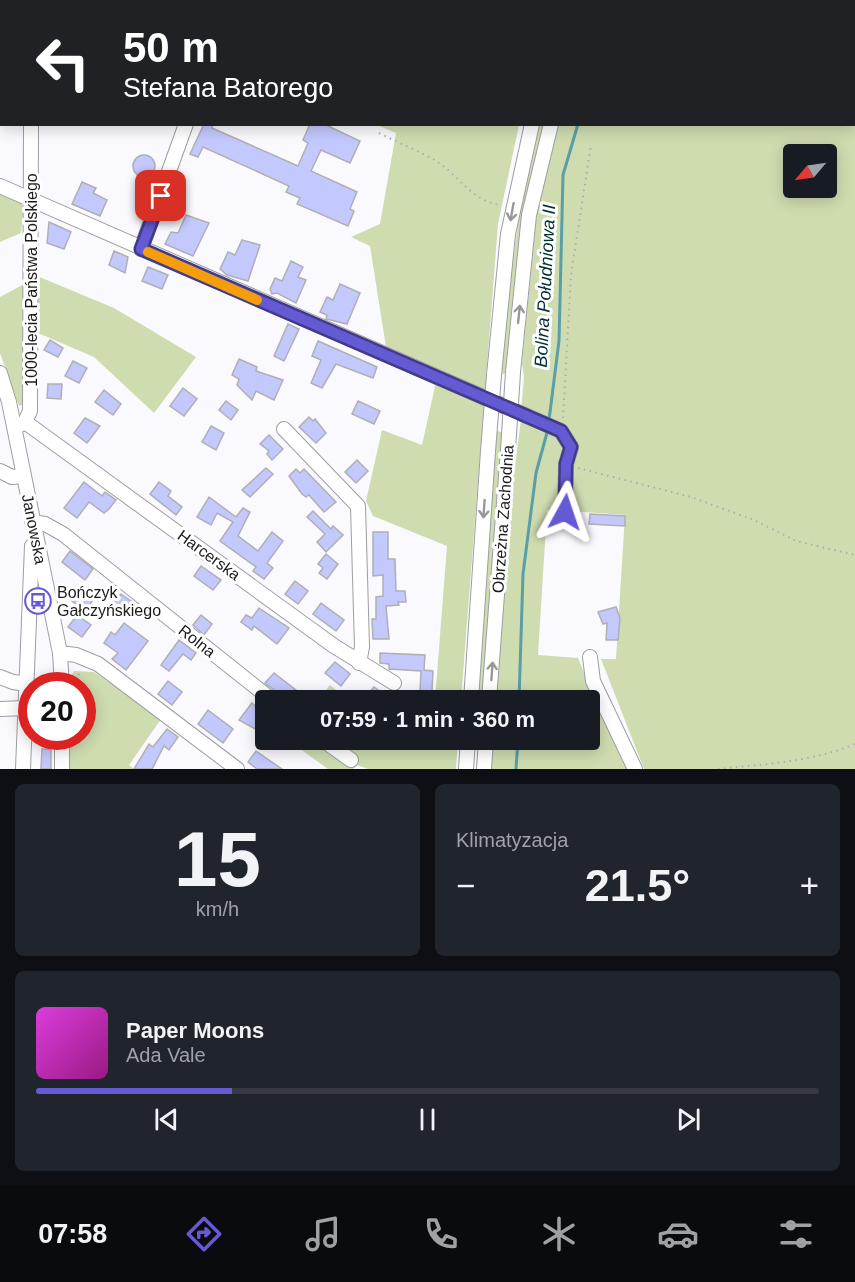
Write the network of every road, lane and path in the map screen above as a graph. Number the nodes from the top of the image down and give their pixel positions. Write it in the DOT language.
graph roads {
  1 [pos="31,126"];
  2 [pos="185,126"];
  3 [pos="532,126"];
  4 [pos="551,126"];
  5 [pos="379,133"];
  6 [pos="591,145"];
  7 [pos="0,186"];
  8 [pos="32,200"];
  9 [pos="513,207"];
  10 [pos="141,249"];
  11 [pos="0,373"];
  12 [pos="20,424"];
  13 [pos="284,429"];
  14 [pos="561,432"];
  15 [pos="566,464"];
  16 [pos="0,471"];
  17 [pos="24,476"];
  18 [pos="565,512"];
  19 [pos="32,524"];
  20 [pos="855,555"];
  21 [pos="52,615"];
  22 [pos="28,620"];
  23 [pos="60,653"];
  24 [pos="590,657"];
  25 [pos="359,663"];
  26 [pos="27,672"];
  27 [pos="64,672"];
  28 [pos="82,672"];
  29 [pos="92,672"];
  30 [pos="0,676"];
  31 [pos="18,683"];
  32 [pos="394,683"];
  33 [pos="259,690"];
  34 [pos="472,690"];
  35 [pos="490,690"];
  36 [pos="18,708"];
  37 [pos="0,709"];
  38 [pos="855,744"];
  39 [pos="24,750"];
  40 [pos="62,750"];
  41 [pos="337,750"];
  42 [pos="467,750"];
  43 [pos="485,750"];
  44 [pos="351,760"];
  45 [pos="23,769"];
  46 [pos="62,769"];
  47 [pos="237,769"];
  48 [pos="466,769"];
  49 [pos="484,769"];
  50 [pos="635,769"];
  51 [pos="718,769"];
  1 -- 8 [label="street, 1000-lecia Państwa Polskiego"];
  2 -- 10 [label="street"];
  3 -- 9 [label="street, Obrzeżna Zachodnia"];
  35 -- 4 [label="street, Obrzeżna Zachodnia, one-way, bridge"];
  5 -- 9 [label="path"];
  6 -- 14 [label="path"];
  7 -- 8 [label="street"];
  8 -- 10 [label="street"];
  8 -- 12 [label="street, 1000-lecia Państwa Polskiego"];
  9 -- 34 [label="street, Obrzeżna Zachodnia, one-way, bridge"];
  10 -- 14 [label="street"];
  11 -- 12 [label="street, Janowska"];
  12 -- 17 [label="street, Janowska"];
  12 -- 25 [label="street, Harcerska"];
  13 -- 25 [label="street"];
  14 -- 15 [label="street"];
  15 -- 18 [label="street"];
  15 -- 20 [label="path"];
  16 -- 17 [label="street"];
  17 -- 19 [label="street, Janowska"];
  19 -- 21 [label="street, Janowska"];
  19 -- 22 [label="street"];
  19 -- 33 [label="street, Rolna"];
  21 -- 22 [label="street"];
  21 -- 23 [label="street, Janowska"];
  22 -- 26 [label="street"];
  23 -- 27 [label="street, Janowska"];
  23 -- 47 [label="street"];
  24 -- 50 [label="street"];
  25 -- 32 [label="street, Harcerska"];
  28 -- 29 [label="path"];
  30 -- 31 [label="street"];
  36 -- 37 [label="street"];
  38 -- 51 [label="path"];
  39 -- 45 [label="street"];
  40 -- 46 [label="street"];
  41 -- 44 [label="street"];
  42 -- 48 [label="street"];
  43 -- 49 [label="street"];
}
